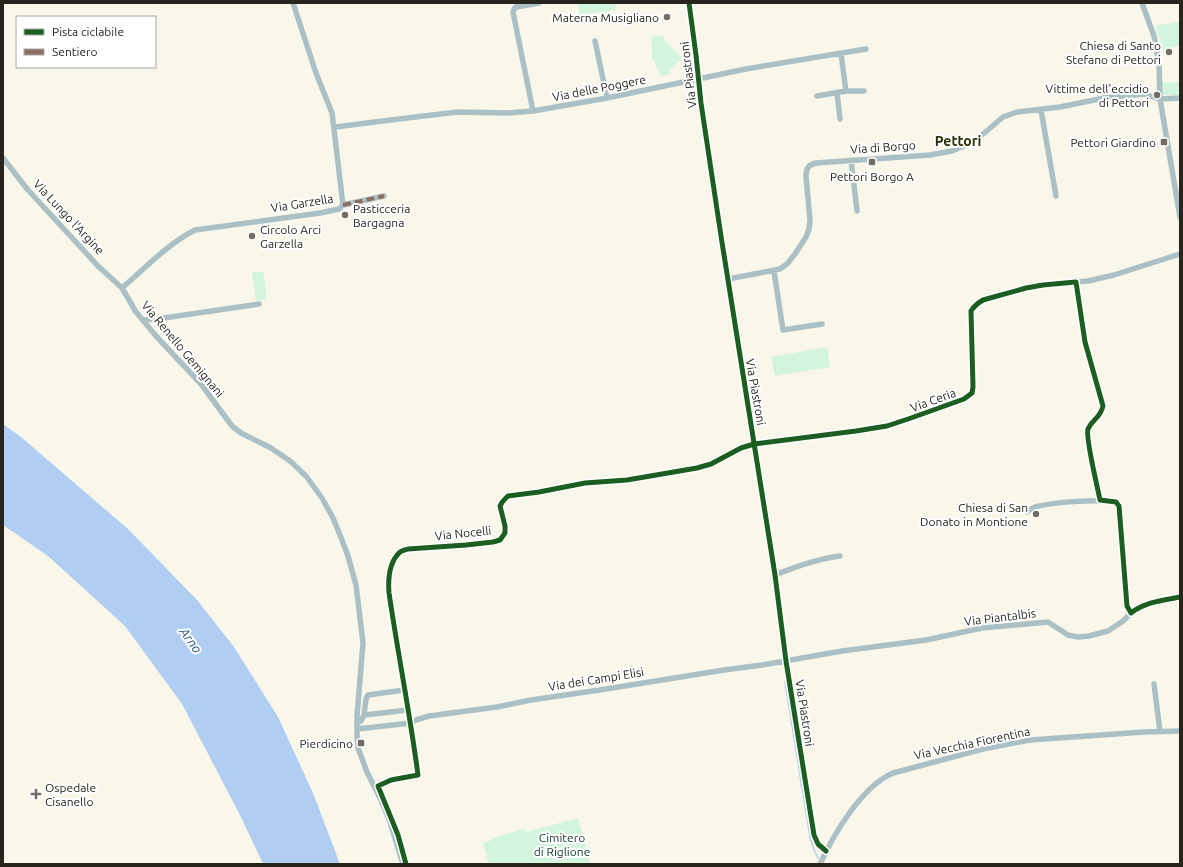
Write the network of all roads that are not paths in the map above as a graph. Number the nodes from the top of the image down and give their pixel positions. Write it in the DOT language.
graph roads {
  1 [pos="293,3"];
  2 [pos="539,3"];
  3 [pos="689,3"];
  4 [pos="1142,3"];
  5 [pos="596,40"];
  6 [pos="866,50"];
  7 [pos="841,54"];
  8 [pos="698,79"];
  9 [pos="1159,85"];
  10 [pos="846,91"];
  11 [pos="864,91"];
  12 [pos="836,93"];
  13 [pos="817,96"];
  14 [pos="1151,96"];
  15 [pos="607,98"];
  16 [pos="1180,98"];
  17 [pos="1160,99"];
  18 [pos="1041,110"];
  19 [pos="533,111"];
  20 [pos="840,119"];
  21 [pos="335,127"];
  22 [pos="3,158"];
  23 [pos="851,160"];
  24 [pos="384,196"];
  25 [pos="1056,196"];
  26 [pos="343,205"];
  27 [pos="857,211"];
  28 [pos="1180,217"];
  29 [pos="1180,254"];
  30 [pos="774,271"];
  31 [pos="728,279"];
  32 [pos="122,288"];
  33 [pos="259,304"];
  34 [pos="142,320"];
  35 [pos="822,324"];
  36 [pos="754,444"];
  37 [pos="1027,512"];
  38 [pos="840,556"];
  39 [pos="775,575"];
  40 [pos="1180,597"];
  41 [pos="1131,612"];
  42 [pos="786,661"];
  43 [pos="1154,684"];
  44 [pos="404,690"];
  45 [pos="408,710"];
  46 [pos="364,715"];
  47 [pos="411,723"];
  48 [pos="357,726"];
  49 [pos="1160,731"];
  50 [pos="1180,731"];
  51 [pos="375,788"];
  52 [pos="826,851"];
  53 [pos="403,864"];
  54 [pos="820,864"];
  1 -- 21 [label="street, Via Garzella"];
  2 -- 19 [label="street"];
  3 -- 8 [label="street, Via Piastroni"];
  4 -- 9 [label="street"];
  5 -- 15 [label="street"];
  6 -- 7 [label="street, Via delle Poggere"];
  7 -- 8 [label="street, Via delle Poggere"];
  7 -- 10 [label="street"];
  8 -- 15 [label="street, Via delle Poggere"];
  8 -- 31 [label="street, Via Piastroni"];
  9 -- 14 [label="street"];
  9 -- 17 [label="street"];
  10 -- 11 [label="street"];
  10 -- 12 [label="street"];
  12 -- 13 [label="street"];
  12 -- 20 [label="street"];
  14 -- 17 [label="street, Via di Borgo"];
  14 -- 18 [label="street, Via di Borgo"];
  15 -- 19 [label="street, Via delle Poggere"];
  16 -- 17 [label="street"];
  17 -- 28 [label="street"];
  18 -- 23 [label="street, Via di Borgo"];
  18 -- 25 [label="street"];
  19 -- 21 [label="street, Via delle Poggere"];
  21 -- 26 [label="street, Via Garzella"];
  22 -- 32 [label="street, Via Lungo l'Argine"];
  23 -- 27 [label="street"];
  23 -- 30 [label="street, Via di Borgo"];
  24 -- 26 [label="street"];
  26 -- 32 [label="street, Via Garzella"];
  29 -- 36 [label="street, Via Ceria"];
  30 -- 31 [label="street, Via di Borgo"];
  30 -- 35 [label="street"];
  31 -- 36 [label="street, Via Piastroni"];
  32 -- 34 [label="street, Via Renello Gemignani"];
  33 -- 34 [label="street"];
  34 -- 48 [label="street, Via Renello Gemignani"];
  36 -- 39 [label="street, Via Piastroni"];
  36 -- 44 [label="street, Via Nocelli"];
  37 -- 41 [label="street"];
  38 -- 39 [label="street"];
  39 -- 42 [label="street, Via Piastroni"];
  40 -- 41 [label="street, Via Piantalbis"];
  41 -- 42 [label="street, Via Piantalbis"];
  42 -- 47 [label="street, Via dei Campi Elisi"];
  42 -- 52 [label="street, Via Piastroni"];
  43 -- 49 [label="street"];
  44 -- 45 [label="street, Via Nocelli"];
  44 -- 46 [label="street"];
  45 -- 46 [label="street"];
  45 -- 47 [label="street, Via Nocelli"];
  46 -- 48 [label="street"];
  47 -- 48 [label="street"];
  47 -- 51 [label="street, Via Nocelli"];
  48 -- 51 [label="street, Via Renello Gemignani"];
  49 -- 50 [label="street, Via Vecchia Fiorentina"];
  49 -- 52 [label="street, Via Vecchia Fiorentina"];
  51 -- 53 [label="street, Via Renello Gemignani"];
  52 -- 54 [label="street"];
}
